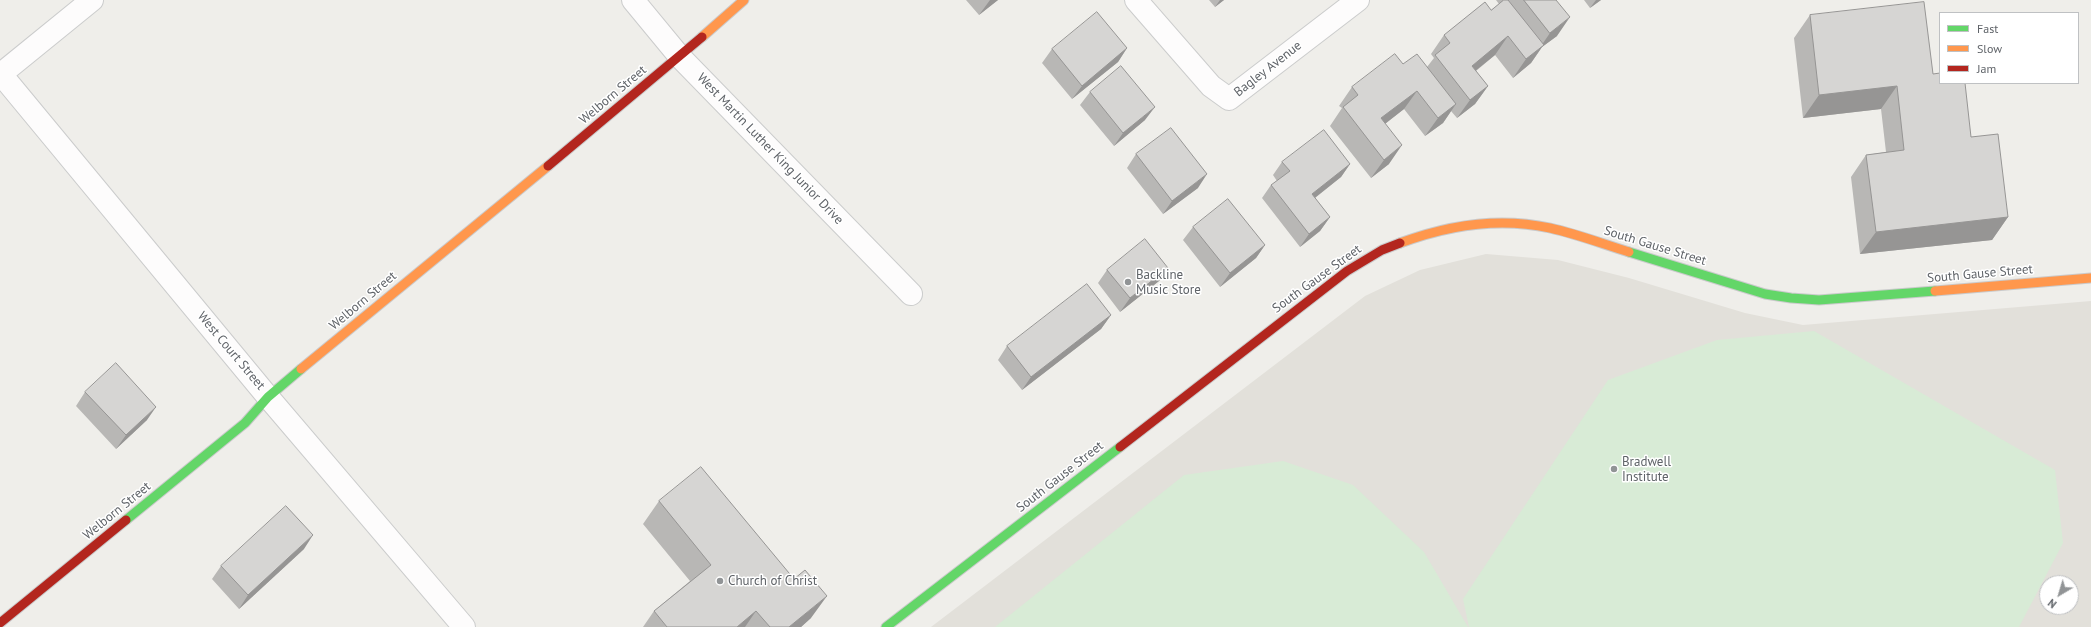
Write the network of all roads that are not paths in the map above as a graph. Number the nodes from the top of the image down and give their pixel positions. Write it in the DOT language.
graph roads {
  1 [pos="92,0"];
  2 [pos="633,0"];
  3 [pos="744,0"];
  4 [pos="1136,0"];
  5 [pos="1358,0"];
  6 [pos="680,57"];
  7 [pos="0,74"];
  8 [pos="2091,278"];
  9 [pos="911,294"];
  10 [pos="268,397"];
  11 [pos="0,623"];
  12 [pos="464,627"];
  13 [pos="886,627"];
  1 -- 7 [label="street"];
  2 -- 6 [label="street, West Martin Luther King Junior Drive"];
  3 -- 6 [label="street, Welborn Street"];
  4 -- 5 [label="street, Bagley Avenue"];
  6 -- 9 [label="street, West Martin Luther King Junior Drive"];
  6 -- 10 [label="street, Welborn Street"];
  7 -- 10 [label="street, West Court Street"];
  8 -- 13 [label="street, South Gause Street"];
  10 -- 11 [label="street, Welborn Street"];
  10 -- 12 [label="street, West Court Street"];
}
